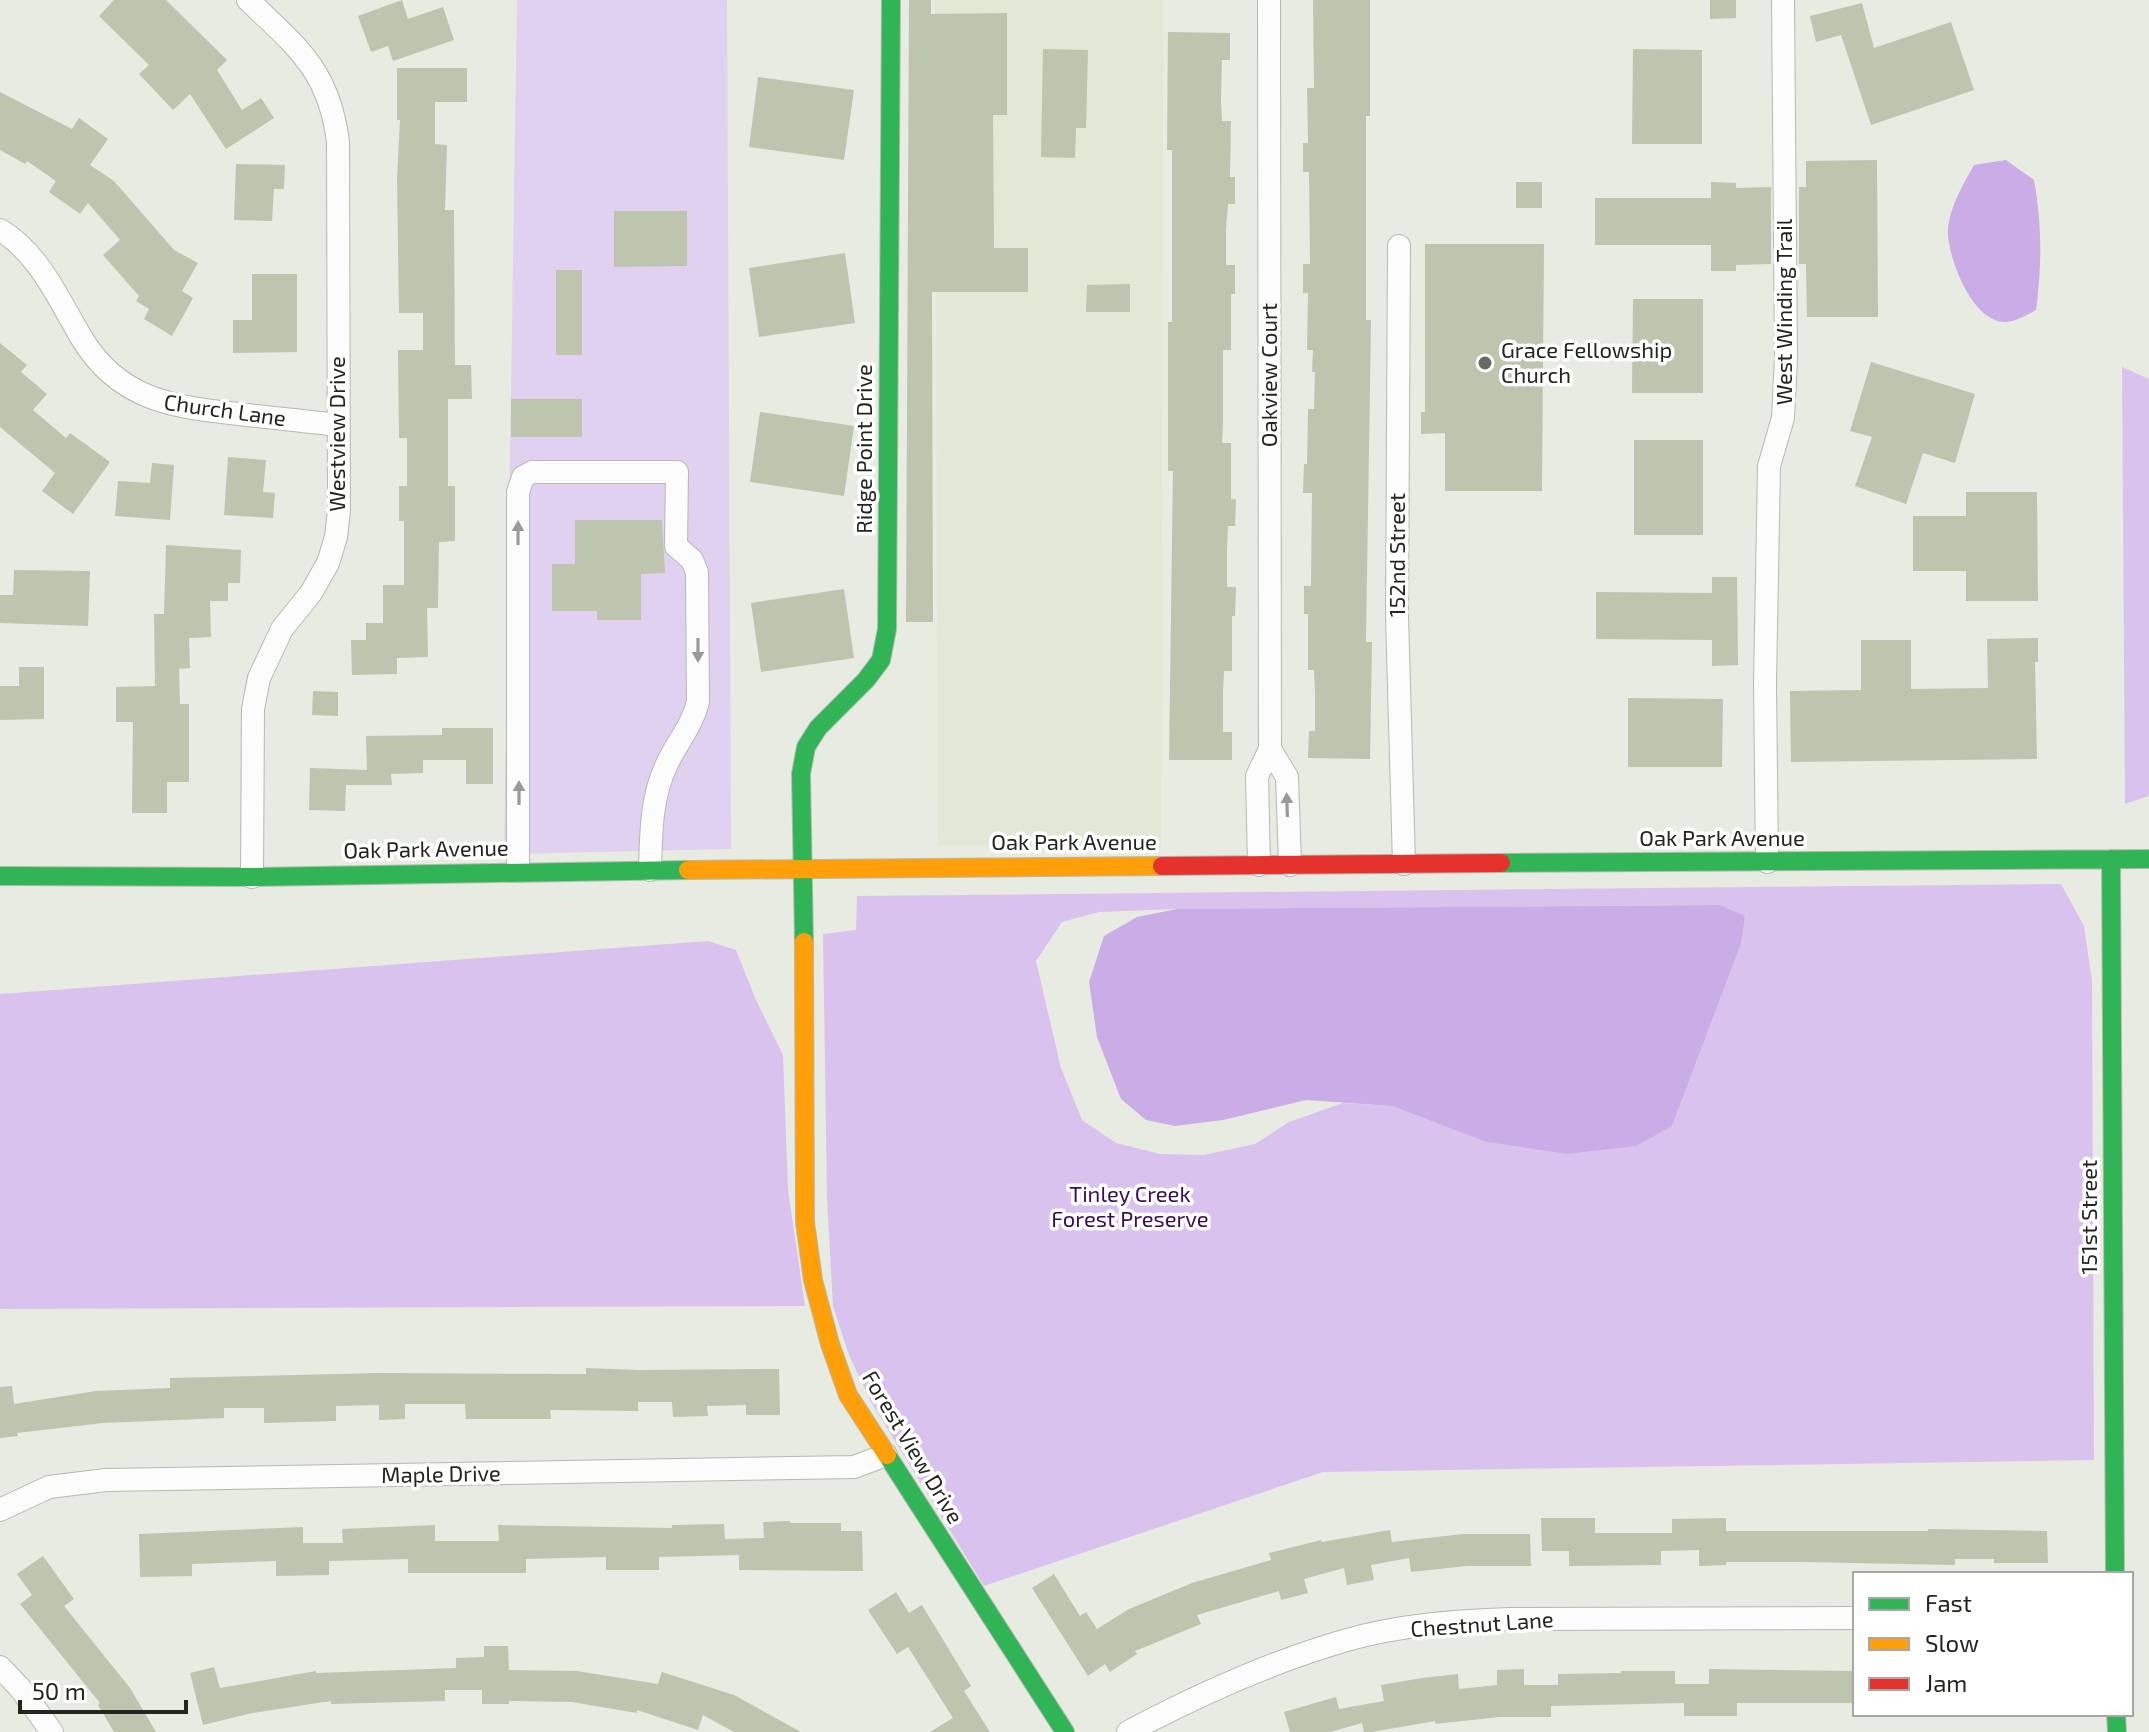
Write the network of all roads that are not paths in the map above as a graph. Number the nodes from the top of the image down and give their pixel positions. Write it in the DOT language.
graph roads {
  1 [pos="248,0"];
  2 [pos="891,0"];
  3 [pos="1269,0"];
  4 [pos="1783,0"];
  5 [pos="0,230"];
  6 [pos="1399,246"];
  7 [pos="338,425"];
  8 [pos="1270,749"];
  9 [pos="2111,859"];
  10 [pos="2149,859"];
  11 [pos="1767,862"];
  12 [pos="1404,864"];
  13 [pos="1259,865"];
  14 [pos="1290,865"];
  15 [pos="804,868"];
  16 [pos="650,870"];
  17 [pos="518,871"];
  18 [pos="0,876"];
  19 [pos="252,877"];
  20 [pos="886,1455"];
  21 [pos="0,1510"];
  22 [pos="2115,1572"];
  23 [pos="1853,1618"];
  24 [pos="0,1667"];
  25 [pos="52,1732"];
  26 [pos="1065,1732"];
  27 [pos="1128,1732"];
  1 -- 7 [label="street, Westview Drive"];
  2 -- 15 [label="street, Ridge Point Drive"];
  3 -- 8 [label="street, Oakview Court"];
  4 -- 11 [label="street, West Winding Trail"];
  5 -- 7 [label="street, Church Lane"];
  6 -- 12 [label="street, 152nd Street"];
  7 -- 19 [label="street, Westview Drive"];
  8 -- 13 [label="street, Oakview Court"];
  14 -- 8 [label="street, Oakview Court, one-way"];
  9 -- 10 [label="street, Oak Park Avenue"];
  9 -- 11 [label="street, Oak Park Avenue"];
  9 -- 22 [label="street, 151st Street"];
  11 -- 12 [label="street, Oak Park Avenue"];
  12 -- 14 [label="street, Oak Park Avenue"];
  13 -- 14 [label="street, Oak Park Avenue"];
  13 -- 15 [label="street, Oak Park Avenue"];
  15 -- 16 [label="street, Oak Park Avenue"];
  15 -- 20 [label="street, Forest View Drive"];
  16 -- 17 [label="street, Oak Park Avenue"];
  17 -- 16 [label="street, one-way"];
  17 -- 19 [label="street, Oak Park Avenue"];
  18 -- 19 [label="street, Oak Park Avenue"];
  20 -- 21 [label="street, Maple Drive"];
  20 -- 26 [label="street, Forest View Drive"];
  23 -- 27 [label="street, Chestnut Lane"];
  24 -- 25 [label="street"];
}
